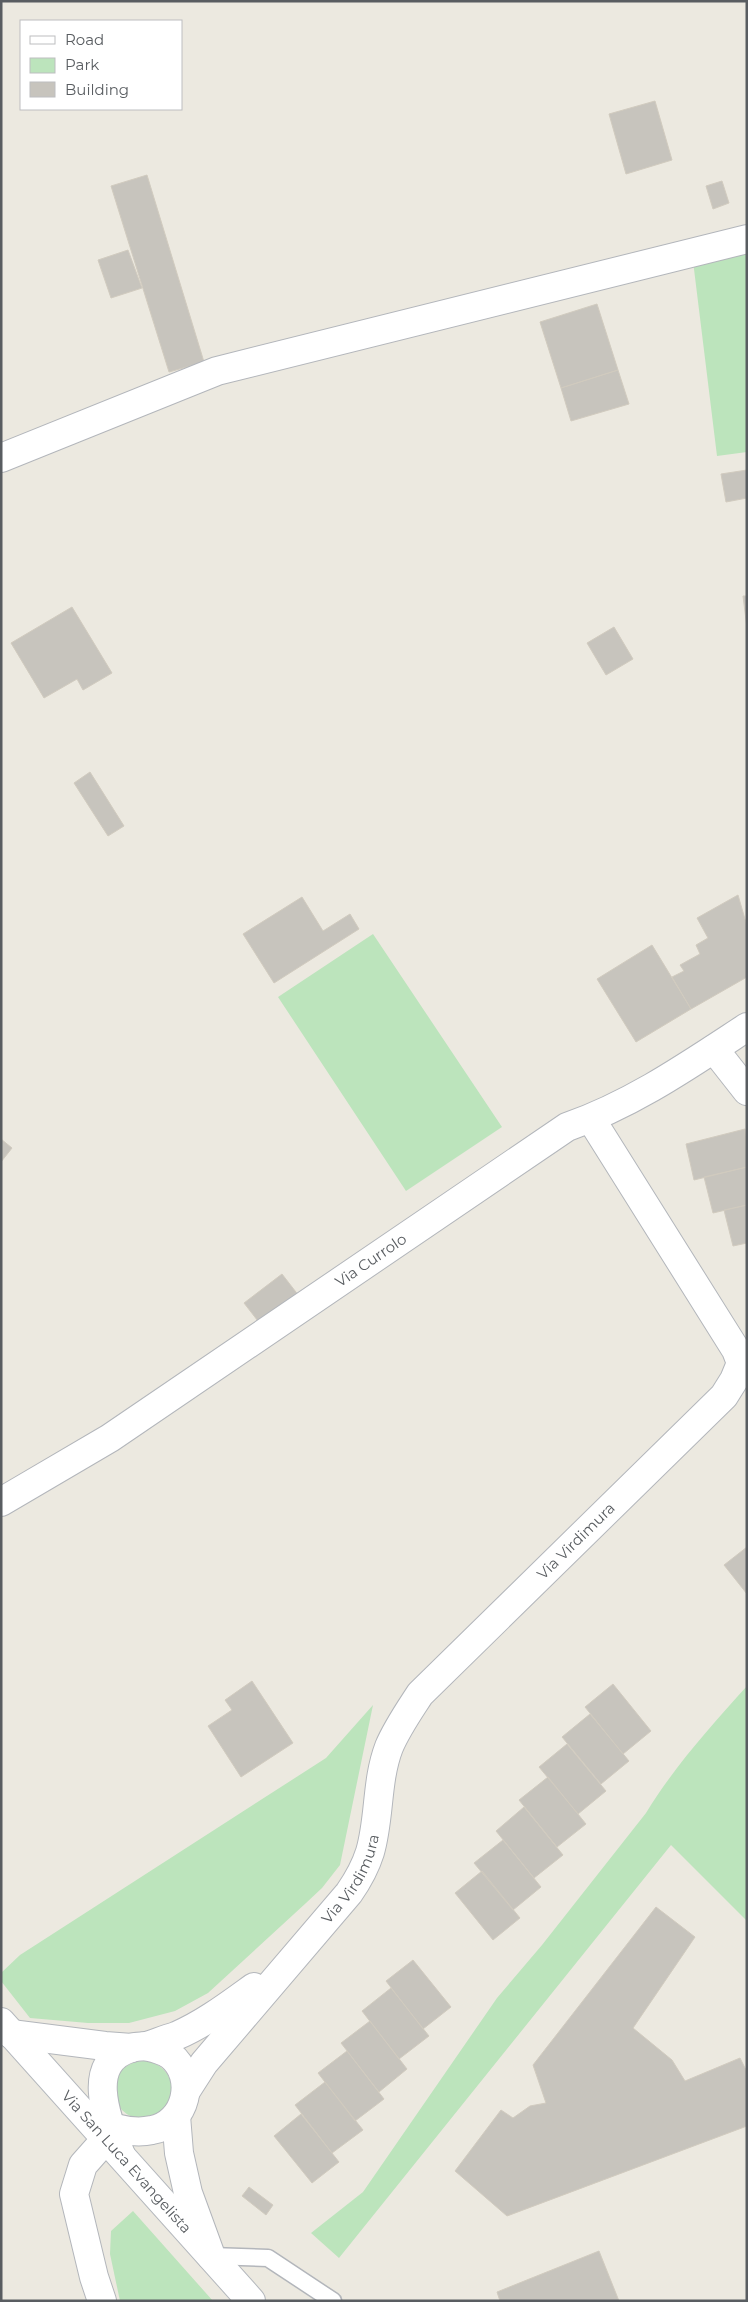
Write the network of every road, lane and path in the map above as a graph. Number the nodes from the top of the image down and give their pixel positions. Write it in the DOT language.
graph roads {
  1 [pos="747,239"];
  2 [pos="1,458"];
  3 [pos="747,1027"];
  4 [pos="714,1049"];
  5 [pos="747,1091"];
  6 [pos="591,1118"];
  7 [pos="744,1361"];
  8 [pos="1,1502"];
  9 [pos="284,1966"];
  10 [pos="6,2028"];
  11 [pos="138,2047"];
  12 [pos="186,2091"];
  13 [pos="176,2116"];
  14 [pos="106,2135"];
  15 [pos="211,2256"];
  16 [pos="102,2301"];
  17 [pos="252,2301"];
  18 [pos="333,2301"];
  1 -- 2 [label="street"];
  3 -- 4 [label="street, Via Currolo"];
  4 -- 5 [label="street"];
  4 -- 6 [label="street, Via Currolo"];
  6 -- 7 [label="street, Via Virdimura"];
  6 -- 8 [label="street, Via Currolo"];
  7 -- 9 [label="street, Via Virdimura"];
  9 -- 11 [label="street"];
  9 -- 12 [label="street"];
  10 -- 11 [label="street"];
  10 -- 14 [label="street, Via San Luca Evangelista"];
  11 -- 12 [label="street"];
  11 -- 14 [label="street"];
  12 -- 13 [label="street"];
  13 -- 14 [label="street"];
  13 -- 15 [label="street"];
  14 -- 15 [label="street, Via San Luca Evangelista"];
  14 -- 16 [label="street"];
  15 -- 17 [label="street, Via San Luca Evangelista"];
  15 -- 18 [label="lane"];
}
